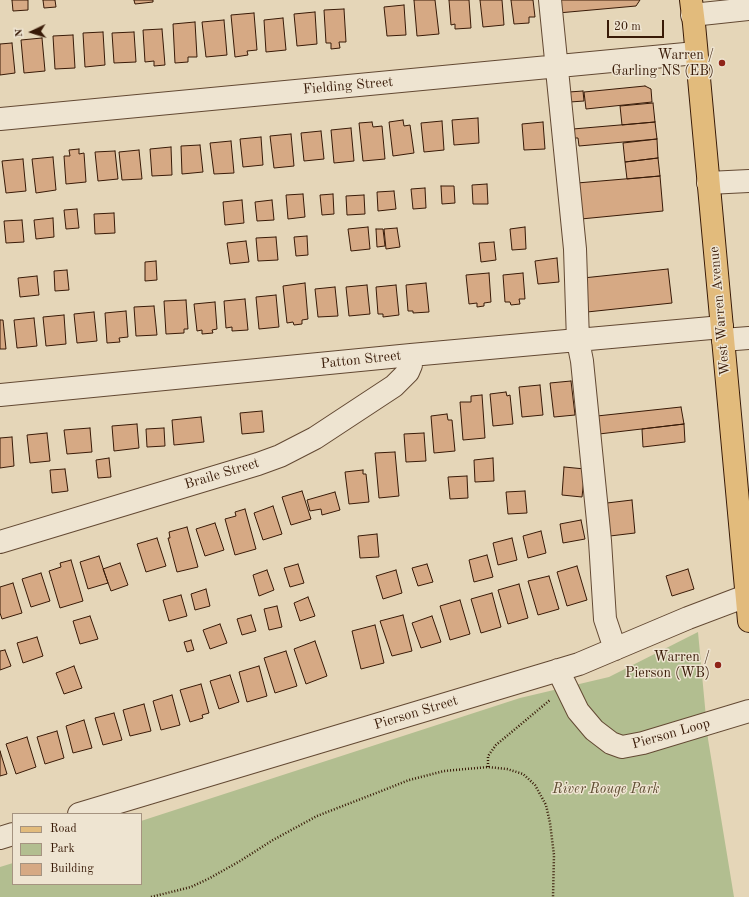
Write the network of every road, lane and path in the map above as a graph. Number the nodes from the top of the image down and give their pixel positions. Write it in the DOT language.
graph roads {
  1 [pos="550,0"];
  2 [pos="692,7"];
  3 [pos="749,9"];
  4 [pos="696,53"];
  5 [pos="557,66"];
  6 [pos="0,119"];
  7 [pos="749,181"];
  8 [pos="708,183"];
  9 [pos="723,334"];
  10 [pos="749,338"];
  11 [pos="578,340"];
  12 [pos="411,355"];
  13 [pos="0,396"];
  14 [pos="0,542"];
  15 [pos="746,596"];
  16 [pos="749,621"];
  17 [pos="615,649"];
  18 [pos="563,680"];
  19 [pos="749,711"];
  20 [pos="488,767"];
  21 [pos="83,813"];
  22 [pos="12,834"];
  23 [pos="0,838"];
  24 [pos="151,897"];
  25 [pos="553,897"];
  1 -- 5 [label="street"];
  2 -- 3 [label="street"];
  2 -- 4 [label="main road, West Warren Avenue"];
  4 -- 5 [label="street, Fielding Street"];
  4 -- 8 [label="main road, West Warren Avenue"];
  5 -- 6 [label="street, Fielding Street"];
  5 -- 11 [label="street"];
  7 -- 8 [label="street"];
  8 -- 9 [label="main road, West Warren Avenue"];
  9 -- 10 [label="street, Patton Street"];
  9 -- 11 [label="street, Patton Street"];
  9 -- 15 [label="main road, West Warren Avenue"];
  11 -- 12 [label="street, Patton Street"];
  11 -- 17 [label="street"];
  12 -- 13 [label="street, Patton Street"];
  12 -- 14 [label="street, Braile Street"];
  15 -- 16 [label="main road, West Warren Avenue"];
  15 -- 17 [label="street, Pierson Street"];
  17 -- 18 [label="street, Pierson Street"];
  18 -- 19 [label="street, Pierson Loop"];
  18 -- 20 [label="path"];
  18 -- 21 [label="street, Pierson Street"];
  20 -- 24 [label="path"];
  20 -- 25 [label="path"];
  22 -- 23 [label="street"];
}
